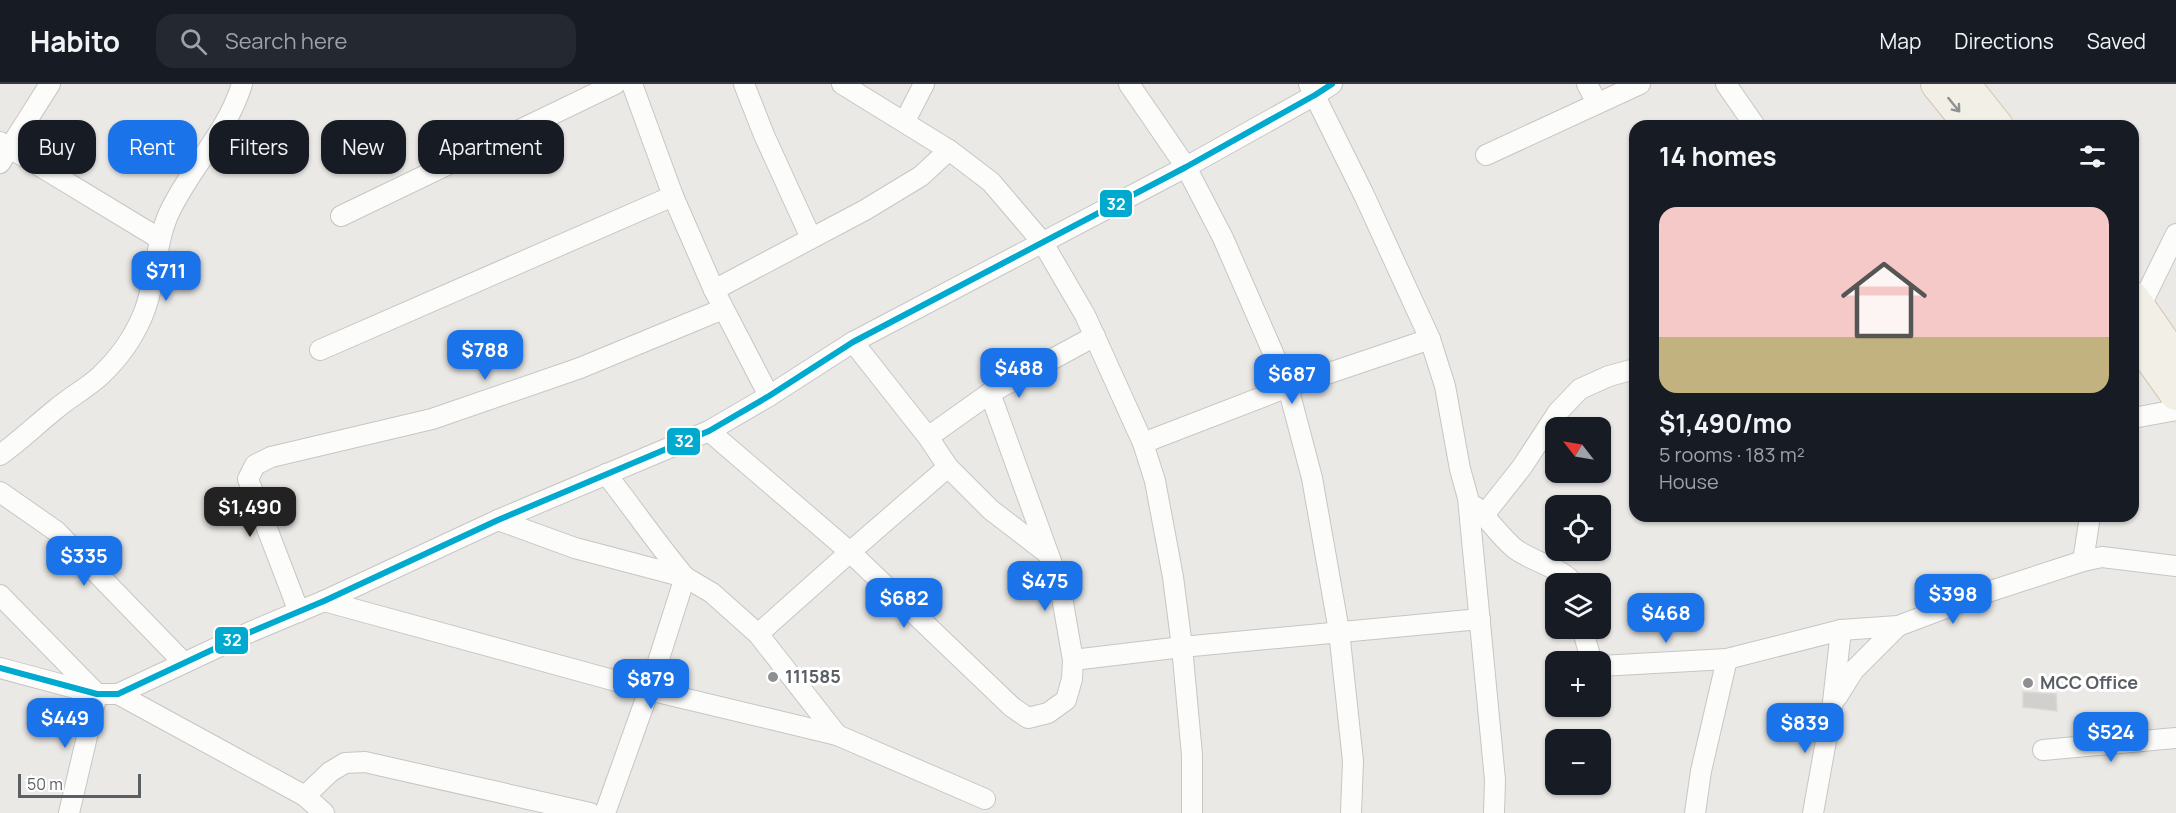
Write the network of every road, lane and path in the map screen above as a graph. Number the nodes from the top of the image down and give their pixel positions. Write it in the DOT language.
graph roads {
  1 [pos="50,84"];
  2 [pos="242,84"];
  3 [pos="615,84"];
  4 [pos="632,84"];
  5 [pos="744,84"];
  6 [pos="842,84"];
  7 [pos="924,84"];
  8 [pos="1129,84"];
  9 [pos="1332,84"];
  10 [pos="1587,84"];
  11 [pos="1639,84"];
  12 [pos="1726,84"];
  13 [pos="1937,84"];
  14 [pos="1964,84"];
  15 [pos="1312,90"];
  16 [pos="1597,103"];
  17 [pos="1751,120"];
  18 [pos="1966,120"];
  19 [pos="1992,120"];
  20 [pos="905,122"];
  21 [pos="949,150"];
  22 [pos="3,151"];
  23 [pos="1486,155"];
  24 [pos="1186,167"];
  25 [pos="673,196"];
  26 [pos="341,216"];
  27 [pos="2176,234"];
  28 [pos="811,238"];
  29 [pos="160,239"];
  30 [pos="1043,243"];
  31 [pos="714,290"];
  32 [pos="2139,305"];
  33 [pos="723,309"];
  34 [pos="2139,318"];
  35 [pos="2139,321"];
  36 [pos="1095,336"];
  37 [pos="1430,339"];
  38 [pos="853,342"];
  39 [pos="320,350"];
  40 [pos="2176,360"];
  41 [pos="1629,371"];
  42 [pos="1288,387"];
  43 [pos="990,393"];
  44 [pos="2176,394"];
  45 [pos="770,396"];
  46 [pos="2176,410"];
  47 [pos="2139,417"];
  48 [pos="709,431"];
  49 [pos="928,437"];
  50 [pos="1143,443"];
  51 [pos="0,455"];
  52 [pos="948,467"];
  53 [pos="606,474"];
  54 [pos="0,492"];
  55 [pos="1468,498"];
  56 [pos="1484,515"];
  57 [pos="498,520"];
  58 [pos="2089,522"];
  59 [pos="850,552"];
  60 [pos="1047,553"];
  61 [pos="2083,561"];
  62 [pos="2176,566"];
  63 [pos="1560,573"];
  64 [pos="685,577"];
  65 [pos="0,595"];
  66 [pos="324,601"];
  67 [pos="299,612"];
  68 [pos="1480,619"];
  69 [pos="1899,626"];
  70 [pos="1841,630"];
  71 [pos="1339,631"];
  72 [pos="758,634"];
  73 [pos="1182,647"];
  74 [pos="1727,659"];
  75 [pos="1073,660"];
  76 [pos="184,663"];
  77 [pos="1611,665"];
  78 [pos="0,668"];
  79 [pos="649,690"];
  80 [pos="97,694"];
  81 [pos="118,694"];
  82 [pos="1833,702"];
  83 [pos="837,735"];
  84 [pos="2176,738"];
  85 [pos="2043,750"];
  86 [pos="305,796"];
  87 [pos="985,799"];
  88 [pos="69,813"];
  89 [pos="324,813"];
  90 [pos="590,813"];
  91 [pos="605,813"];
  92 [pos="1192,813"];
  93 [pos="1351,813"];
  94 [pos="1494,813"];
  95 [pos="1695,813"];
  96 [pos="1813,813"];
  1 -- 22 [label="street"];
  2 -- 29 [label="street"];
  3 -- 26 [label="street"];
  4 -- 25 [label="street"];
  5 -- 28 [label="street"];
  6 -- 20 [label="street"];
  7 -- 20 [label="street"];
  8 -- 24 [label="street"];
  9 -- 15 [label="street"];
  10 -- 16 [label="street"];
  11 -- 16 [label="street"];
  12 -- 17 [label="street"];
  13 -- 18 [label="main road, one-way"];
  14 -- 19 [label="main road"];
  15 -- 24 [label="street"];
  15 -- 37 [label="street"];
  16 -- 23 [label="street"];
  20 -- 21 [label="street"];
  21 -- 28 [label="street"];
  21 -- 30 [label="street"];
  22 -- 29 [label="street"];
  24 -- 30 [label="street"];
  24 -- 42 [label="street"];
  25 -- 31 [label="street"];
  25 -- 39 [label="street"];
  27 -- 32 [label="street"];
  28 -- 31 [label="street"];
  29 -- 51 [label="street"];
  30 -- 36 [label="street"];
  30 -- 38 [label="street"];
  31 -- 33 [label="street"];
  33 -- 45 [label="street"];
  33 -- 67 [label="street"];
  34 -- 40 [label="main road"];
  35 -- 44 [label="main road"];
  36 -- 43 [label="street"];
  36 -- 50 [label="street"];
  37 -- 42 [label="street"];
  37 -- 55 [label="street"];
  38 -- 45 [label="street"];
  38 -- 49 [label="street"];
  41 -- 56 [label="street"];
  42 -- 50 [label="street"];
  42 -- 71 [label="street"];
  43 -- 49 [label="street"];
  43 -- 60 [label="street"];
  45 -- 48 [label="street"];
  46 -- 47 [label="street"];
  48 -- 53 [label="street"];
  48 -- 59 [label="street"];
  49 -- 52 [label="street"];
  50 -- 73 [label="street"];
  52 -- 59 [label="street"];
  52 -- 60 [label="street"];
  53 -- 57 [label="street"];
  53 -- 64 [label="street"];
  54 -- 76 [label="street"];
  55 -- 56 [label="street"];
  55 -- 68 [label="street"];
  56 -- 63 [label="street"];
  57 -- 64 [label="street"];
  57 -- 66 [label="street"];
  58 -- 61 [label="street"];
  59 -- 72 [label="street"];
  59 -- 75 [label="street"];
  60 -- 75 [label="street"];
  61 -- 62 [label="street"];
  61 -- 69 [label="street"];
  64 -- 72 [label="street"];
  64 -- 79 [label="street"];
  65 -- 80 [label="street"];
  66 -- 67 [label="street"];
  66 -- 79 [label="street"];
  67 -- 76 [label="street"];
  68 -- 71 [label="street"];
  68 -- 94 [label="street"];
  69 -- 70 [label="street"];
  69 -- 82 [label="street"];
  70 -- 74 [label="street"];
  70 -- 82 [label="street"];
  71 -- 73 [label="street"];
  71 -- 93 [label="street"];
  72 -- 83 [label="street"];
  73 -- 75 [label="street"];
  73 -- 92 [label="street"];
  74 -- 77 [label="street"];
  74 -- 95 [label="street"];
  76 -- 81 [label="street"];
  78 -- 80 [label="street"];
  79 -- 83 [label="street"];
  79 -- 91 [label="street"];
  80 -- 81 [label="street"];
  80 -- 88 [label="street"];
  81 -- 86 [label="street"];
  82 -- 96 [label="street"];
  83 -- 87 [label="street"];
  84 -- 85 [label="street"];
  86 -- 89 [label="street"];
  86 -- 90 [label="street"];
}
